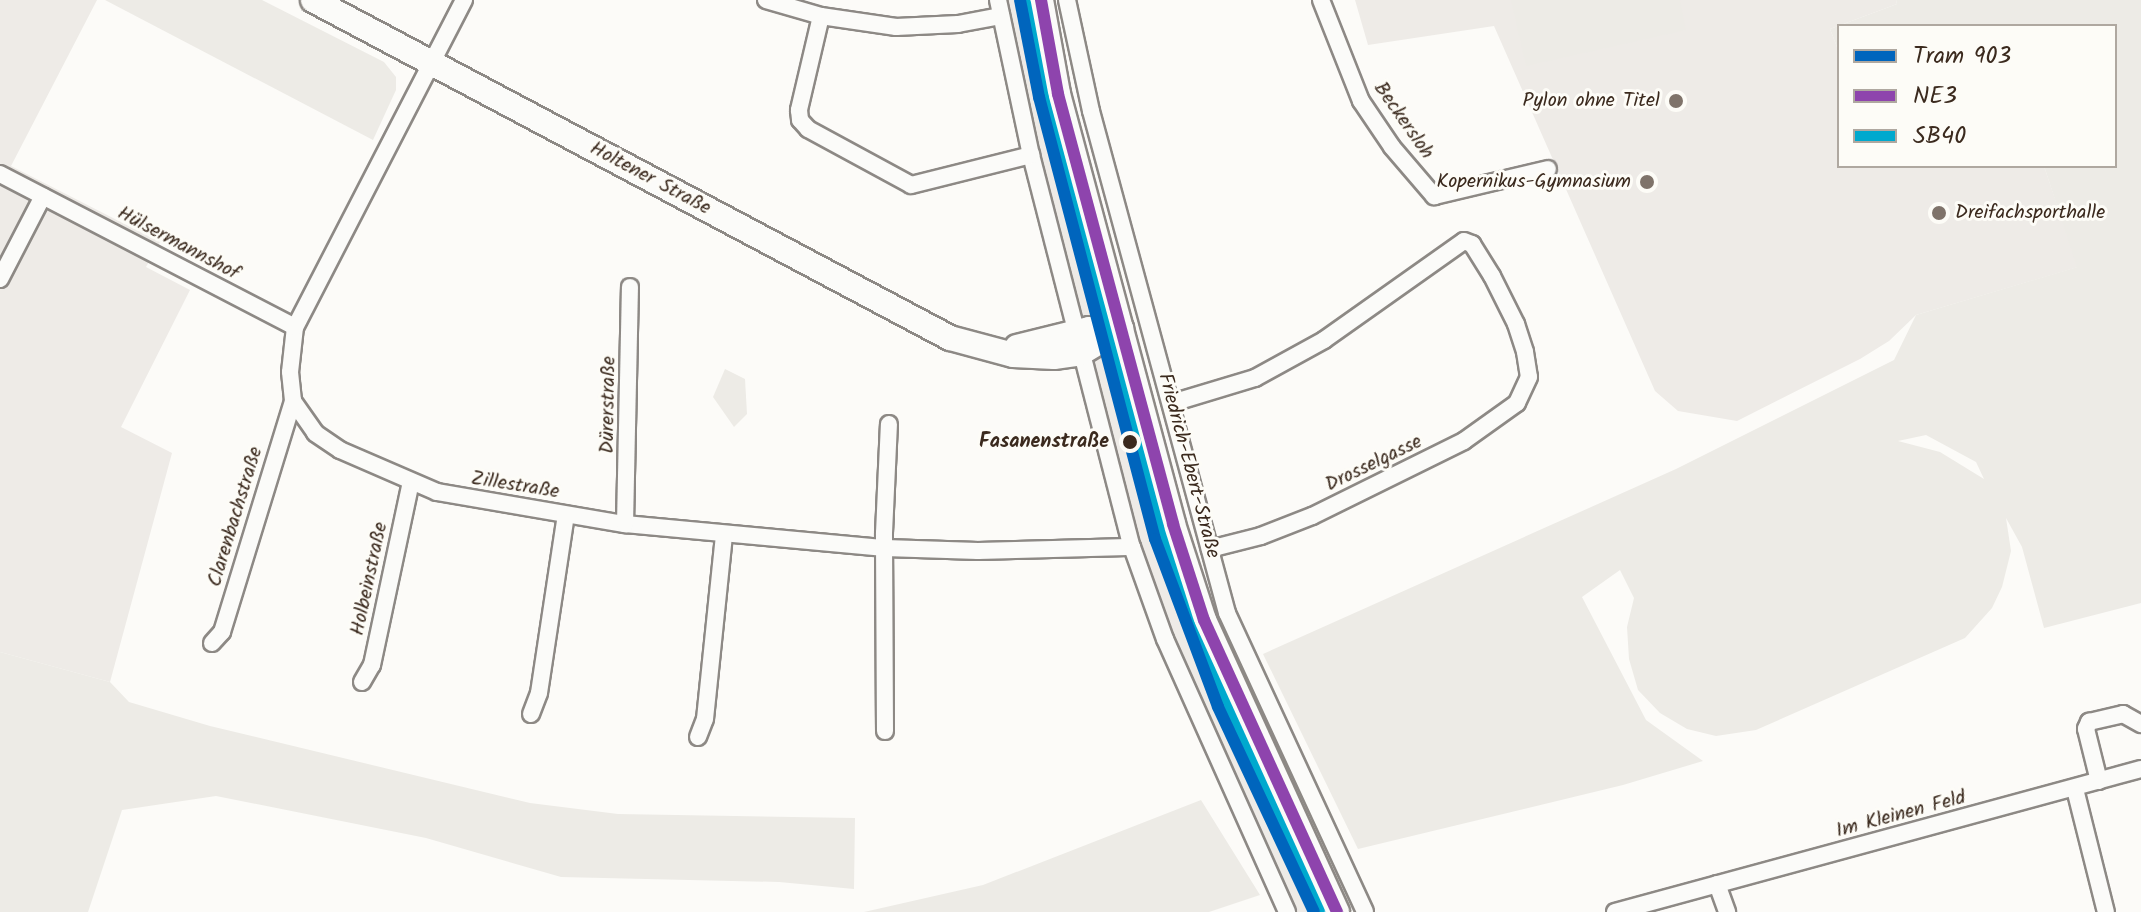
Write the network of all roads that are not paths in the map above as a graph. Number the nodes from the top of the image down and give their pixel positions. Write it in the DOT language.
graph roads {
  1 [pos="313,0"];
  2 [pos="464,0"];
  3 [pos="766,0"];
  4 [pos="1041,0"];
  5 [pos="1067,0"];
  6 [pos="1321,0"];
  7 [pos="999,8"];
  8 [pos="821,16"];
  9 [pos="433,63"];
  10 [pos="1031,155"];
  11 [pos="1548,169"];
  12 [pos="0,174"];
  13 [pos="43,196"];
  14 [pos="0,279"];
  15 [pos="630,287"];
  16 [pos="1114,304"];
  17 [pos="295,327"];
  18 [pos="1121,329"];
  19 [pos="1082,339"];
  20 [pos="1135,378"];
  21 [pos="293,401"];
  22 [pos="1172,403"];
  23 [pos="889,424"];
  24 [pos="411,482"];
  25 [pos="566,515"];
  26 [pos="625,524"];
  27 [pos="724,535"];
  28 [pos="1132,547"];
  29 [pos="885,548"];
  30 [pos="1210,549"];
  31 [pos="212,643"];
  32 [pos="362,682"];
  33 [pos="531,714"];
  34 [pos="2141,724"];
  35 [pos="885,731"];
  36 [pos="698,737"];
  37 [pos="2141,769"];
  38 [pos="2099,781"];
  39 [pos="2075,789"];
  40 [pos="1717,884"];
  41 [pos="1287,912"];
  42 [pos="1337,912"];
  43 [pos="1365,912"];
  44 [pos="1615,912"];
  45 [pos="1727,912"];
  46 [pos="2106,912"];
  1 -- 9 [label="street, Holtener Straße"];
  2 -- 9 [label="street"];
  3 -- 8 [label="street"];
  4 -- 16 [label="street, Friedrich-Ebert-Straße"];
  5 -- 22 [label="street, Friedrich-Ebert-Straße"];
  6 -- 11 [label="street, Beckersloh"];
  7 -- 8 [label="street"];
  7 -- 10 [label="street"];
  8 -- 10 [label="street"];
  9 -- 17 [label="street"];
  9 -- 19 [label="street, Holtener Straße"];
  10 -- 19 [label="street"];
  12 -- 13 [label="street, Hülsermannshof"];
  13 -- 14 [label="street"];
  13 -- 17 [label="street, Hülsermannshof"];
  15 -- 26 [label="street, Dürerstraße"];
  16 -- 18 [label="street, Friedrich-Ebert-Straße"];
  16 -- 19 [label="street"];
  17 -- 21 [label="street"];
  18 -- 19 [label="street, Holtener Straße"];
  18 -- 20 [label="street, Friedrich-Ebert-Straße"];
  19 -- 20 [label="street, Holtener Straße"];
  19 -- 28 [label="street"];
  20 -- 42 [label="street, Friedrich-Ebert-Straße"];
  21 -- 24 [label="street, Zillestraße"];
  21 -- 31 [label="street, Clarenbachstraße"];
  22 -- 30 [label="street, Friedrich-Ebert-Straße"];
  22 -- 30 [label="street, Drosselgasse"];
  23 -- 29 [label="street"];
  24 -- 25 [label="street, Zillestraße"];
  24 -- 32 [label="street, Holbeinstraße"];
  25 -- 26 [label="street, Zillestraße"];
  25 -- 33 [label="street"];
  26 -- 27 [label="street, Zillestraße"];
  27 -- 29 [label="street, Zillestraße"];
  27 -- 36 [label="street"];
  28 -- 29 [label="street, Zillestraße"];
  28 -- 41 [label="street"];
  29 -- 35 [label="street"];
  30 -- 43 [label="street, Friedrich-Ebert-Straße"];
  34 -- 38 [label="street"];
  37 -- 38 [label="street, Im Kleinen Feld"];
  38 -- 39 [label="street, Im Kleinen Feld"];
  39 -- 40 [label="street, Im Kleinen Feld"];
  39 -- 46 [label="street"];
  40 -- 44 [label="street, Im Kleinen Feld"];
  40 -- 45 [label="street"];
}
